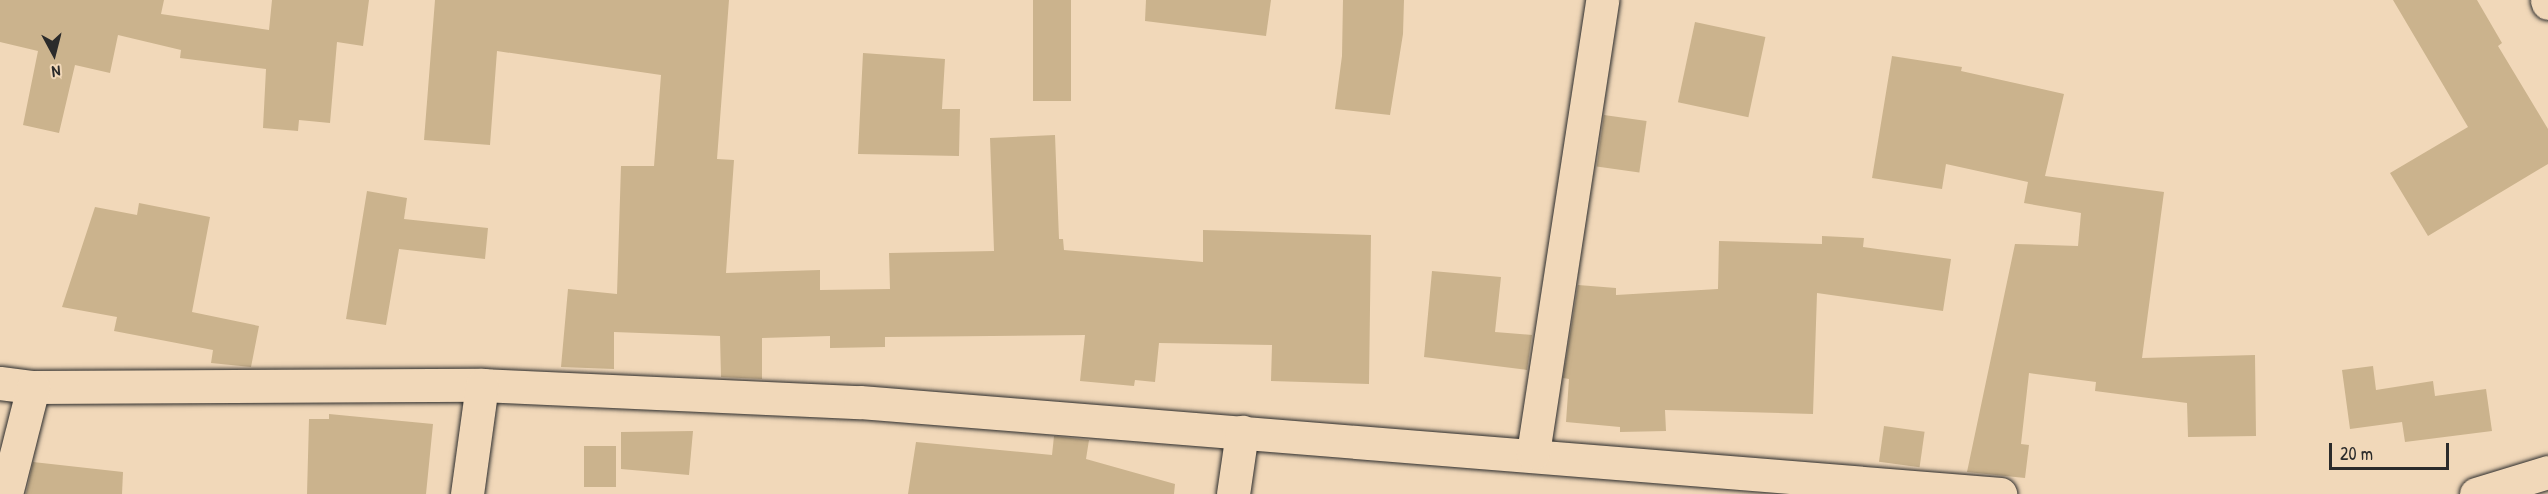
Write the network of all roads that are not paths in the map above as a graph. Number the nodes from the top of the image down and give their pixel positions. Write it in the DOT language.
graph roads {
  1 [pos="1602,0"];
  2 [pos="0,383"];
  3 [pos="482,385"];
  4 [pos="33,387"];
  5 [pos="1242,432"];
  6 [pos="1533,453"];
  7 [pos="2548,472"];
  8 [pos="6,494"];
  9 [pos="467,494"];
  10 [pos="1233,494"];
  11 [pos="2000,494"];
  12 [pos="2476,494"];
  1 -- 6 [label="street"];
  2 -- 4 [label="street"];
  3 -- 4 [label="street"];
  3 -- 5 [label="street"];
  3 -- 9 [label="street"];
  4 -- 8 [label="street"];
  5 -- 6 [label="street"];
  5 -- 10 [label="street"];
  6 -- 11 [label="street"];
  7 -- 12 [label="street"];
}
